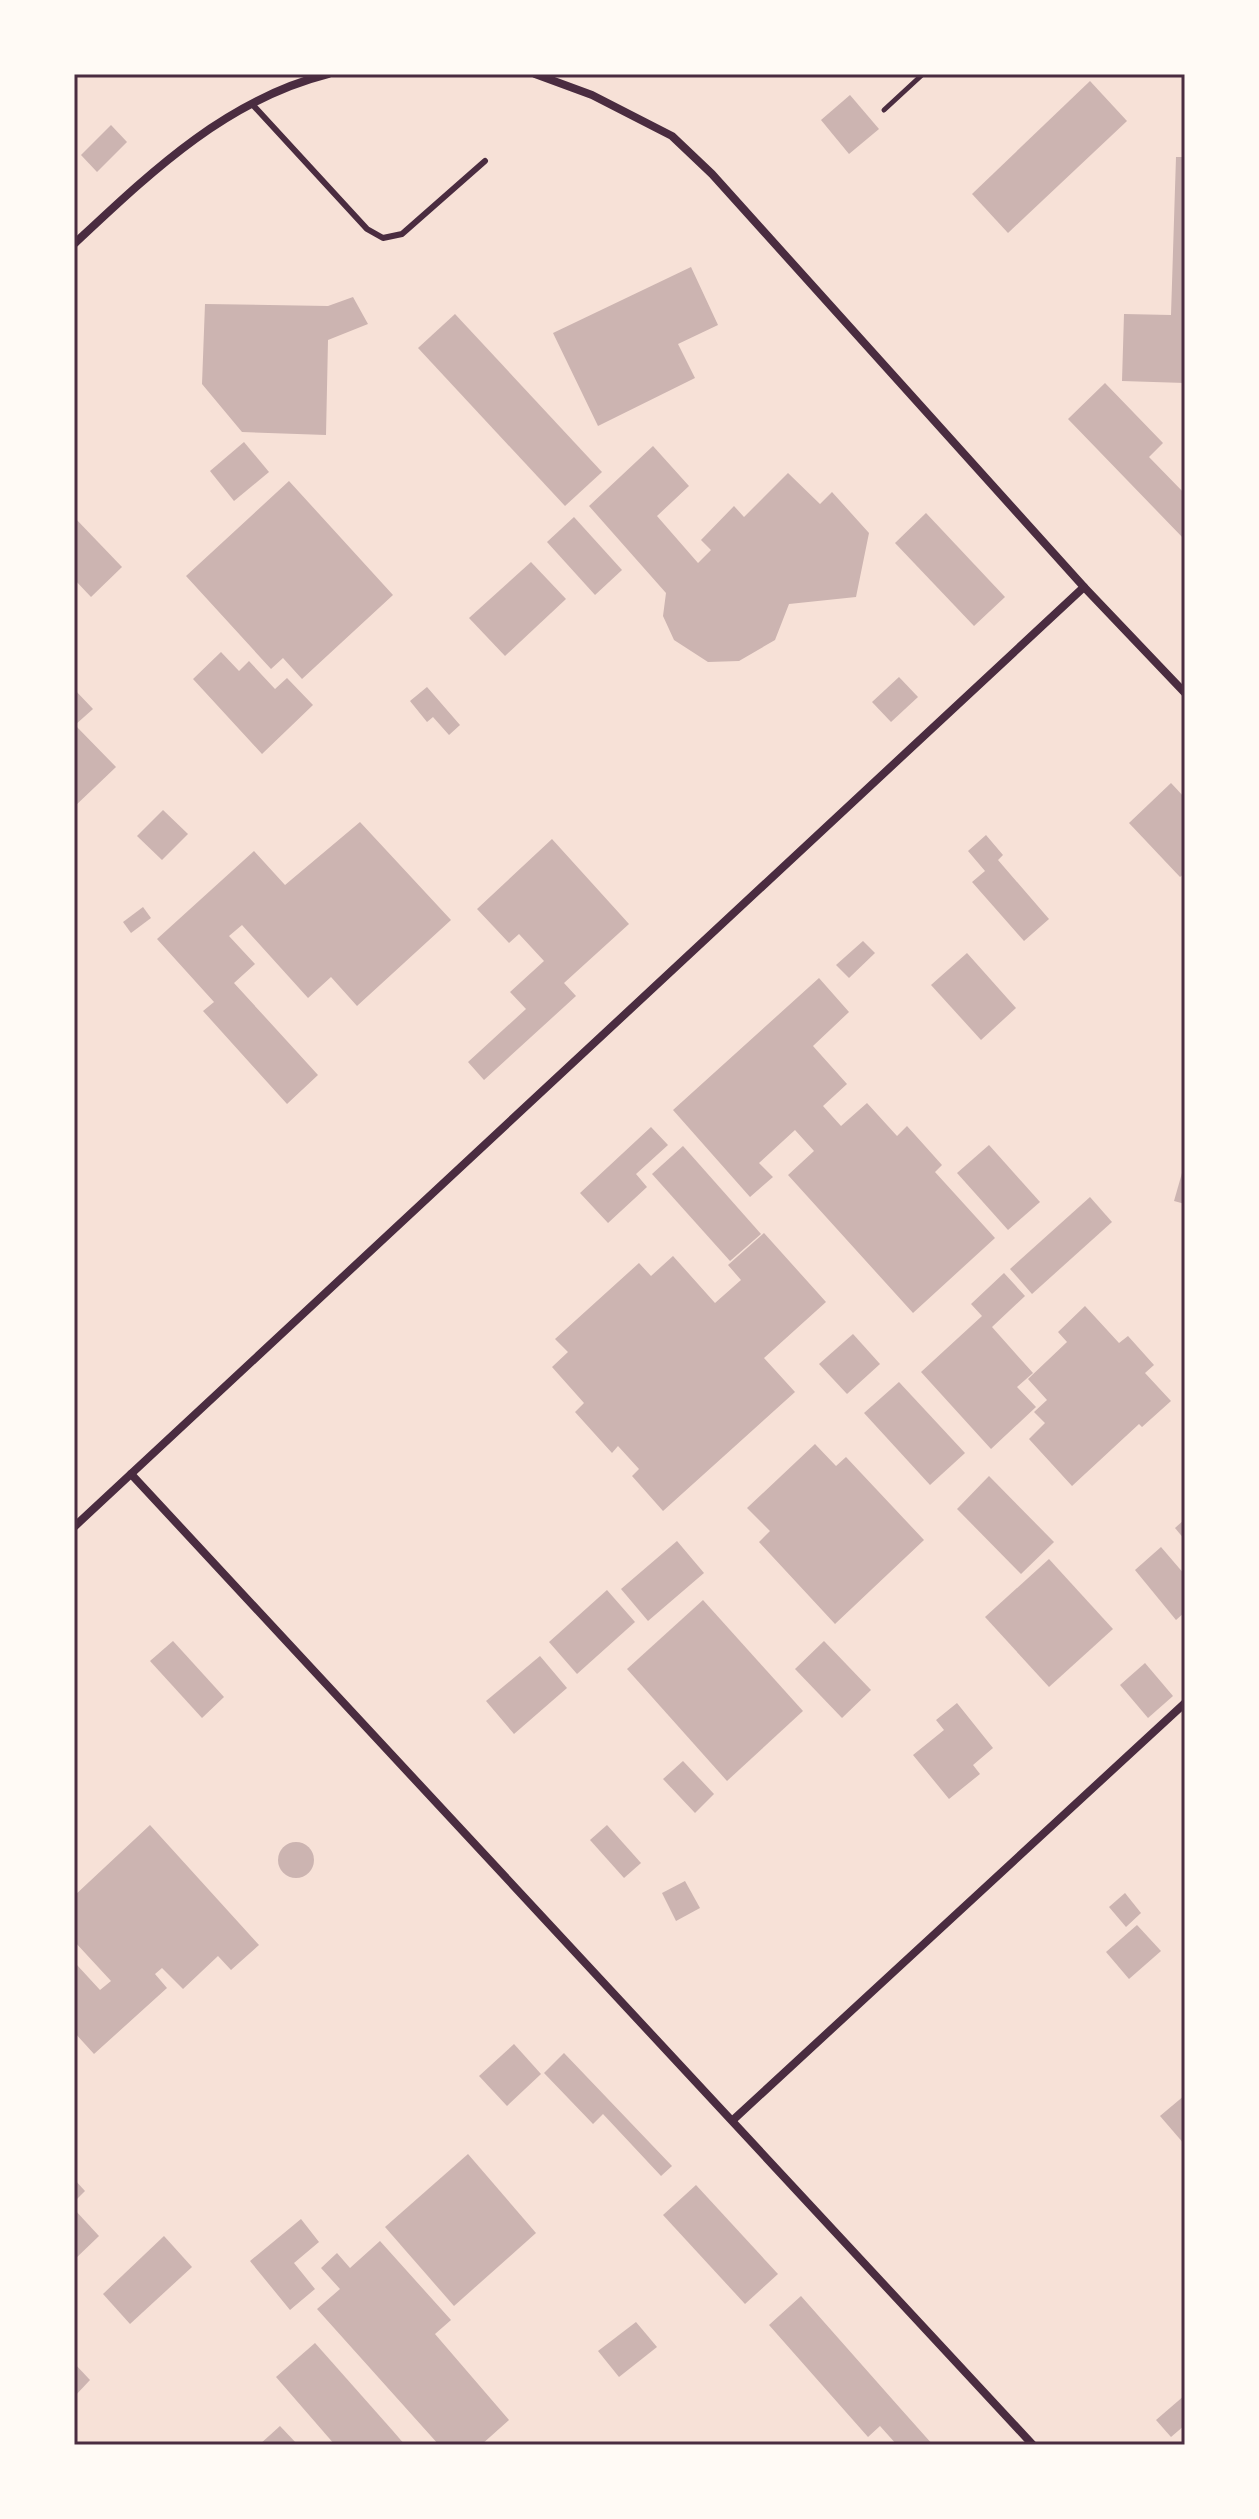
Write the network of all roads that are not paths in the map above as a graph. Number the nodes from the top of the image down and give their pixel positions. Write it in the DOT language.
graph roads {
  1 [pos="328,74"];
  2 [pos="535,74"];
  3 [pos="252,104"];
  4 [pos="485,161"];
  5 [pos="74,244"];
  6 [pos="1084,587"];
  7 [pos="1185,693"];
  8 [pos="131,1474"];
  9 [pos="74,1527"];
  10 [pos="1185,1703"];
  11 [pos="733,2120"];
  12 [pos="1033,2445"];
  1 -- 3 [label="street"];
  2 -- 6 [label="street"];
  3 -- 4 [label="lane"];
  3 -- 5 [label="street"];
  6 -- 7 [label="street"];
  6 -- 8 [label="street"];
  8 -- 9 [label="street"];
  8 -- 11 [label="street"];
  10 -- 11 [label="street"];
  11 -- 12 [label="street"];
}
